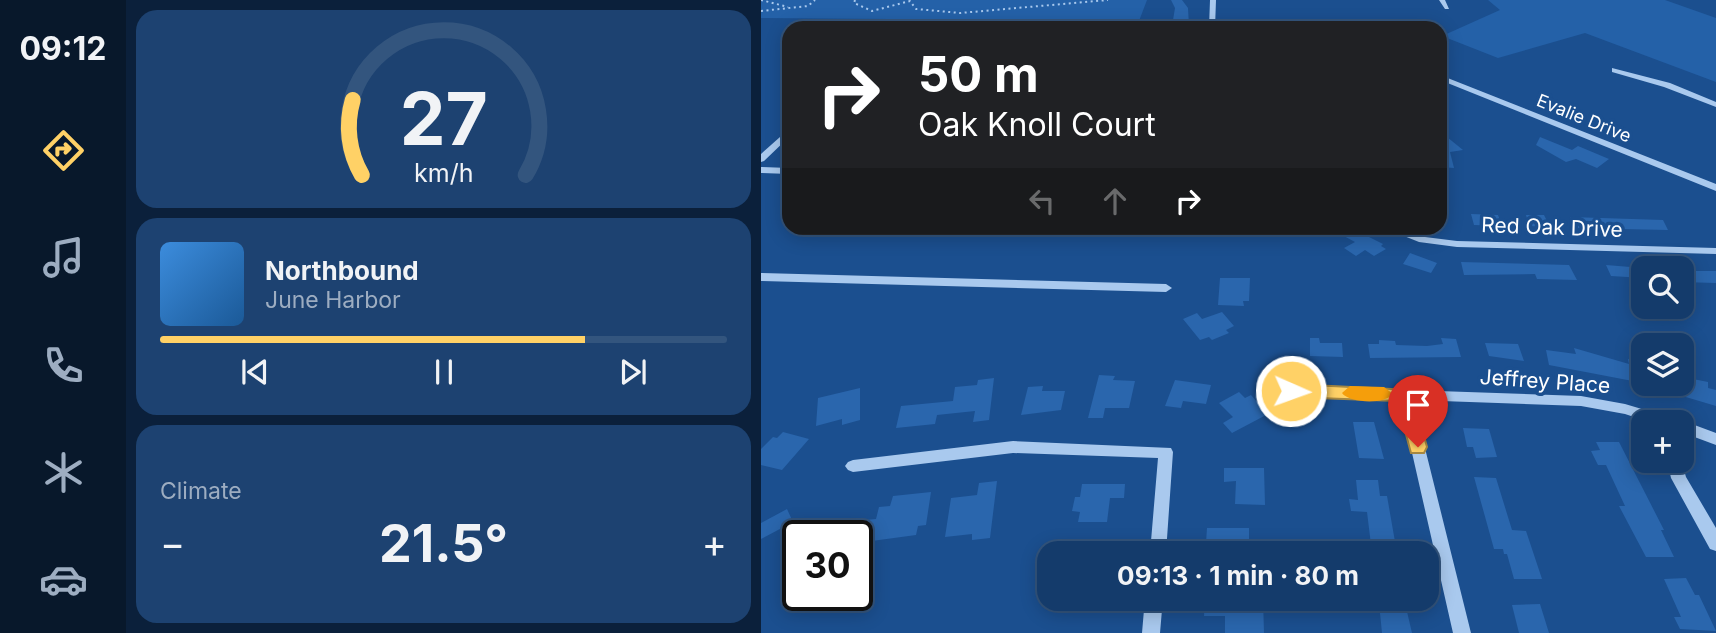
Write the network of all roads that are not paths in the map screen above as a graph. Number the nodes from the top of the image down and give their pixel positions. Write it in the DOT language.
graph roads {
  1 [pos="1213,0"];
  2 [pos="1442,0"];
  3 [pos="1447,8"];
  4 [pos="1212,21"];
  5 [pos="1615,70"];
  6 [pos="1447,80"];
  7 [pos="1716,105"];
  8 [pos="782,138"];
  9 [pos="761,159"];
  10 [pos="761,170"];
  11 [pos="782,171"];
  12 [pos="1716,188"];
  13 [pos="1409,235"];
  14 [pos="1716,251"];
  15 [pos="761,277"];
  16 [pos="1166,288"];
  17 [pos="1291,391"];
  18 [pos="1405,394"];
  19 [pos="1631,411"];
  20 [pos="1694,431"];
  21 [pos="1716,439"];
  22 [pos="853,466"];
  23 [pos="1678,473"];
  24 [pos="1159,541"];
  25 [pos="1716,544"];
  26 [pos="1153,611"];
  27 [pos="1151,633"];
  28 [pos="1462,633"];
  1 -- 4 [label="street"];
  2 -- 3 [label="street"];
  5 -- 7 [label="street"];
  6 -- 12 [label="street, Evalie Drive"];
  8 -- 9 [label="street"];
  10 -- 11 [label="street"];
  13 -- 14 [label="street, Red Oak Drive"];
  15 -- 16 [label="street"];
  17 -- 18 [label="street, Jeffrey Place"];
  18 -- 19 [label="street, Jeffrey Place"];
  18 -- 28 [label="street"];
  20 -- 21 [label="street"];
  22 -- 24 [label="street"];
  23 -- 25 [label="street"];
  26 -- 27 [label="street"];
}
